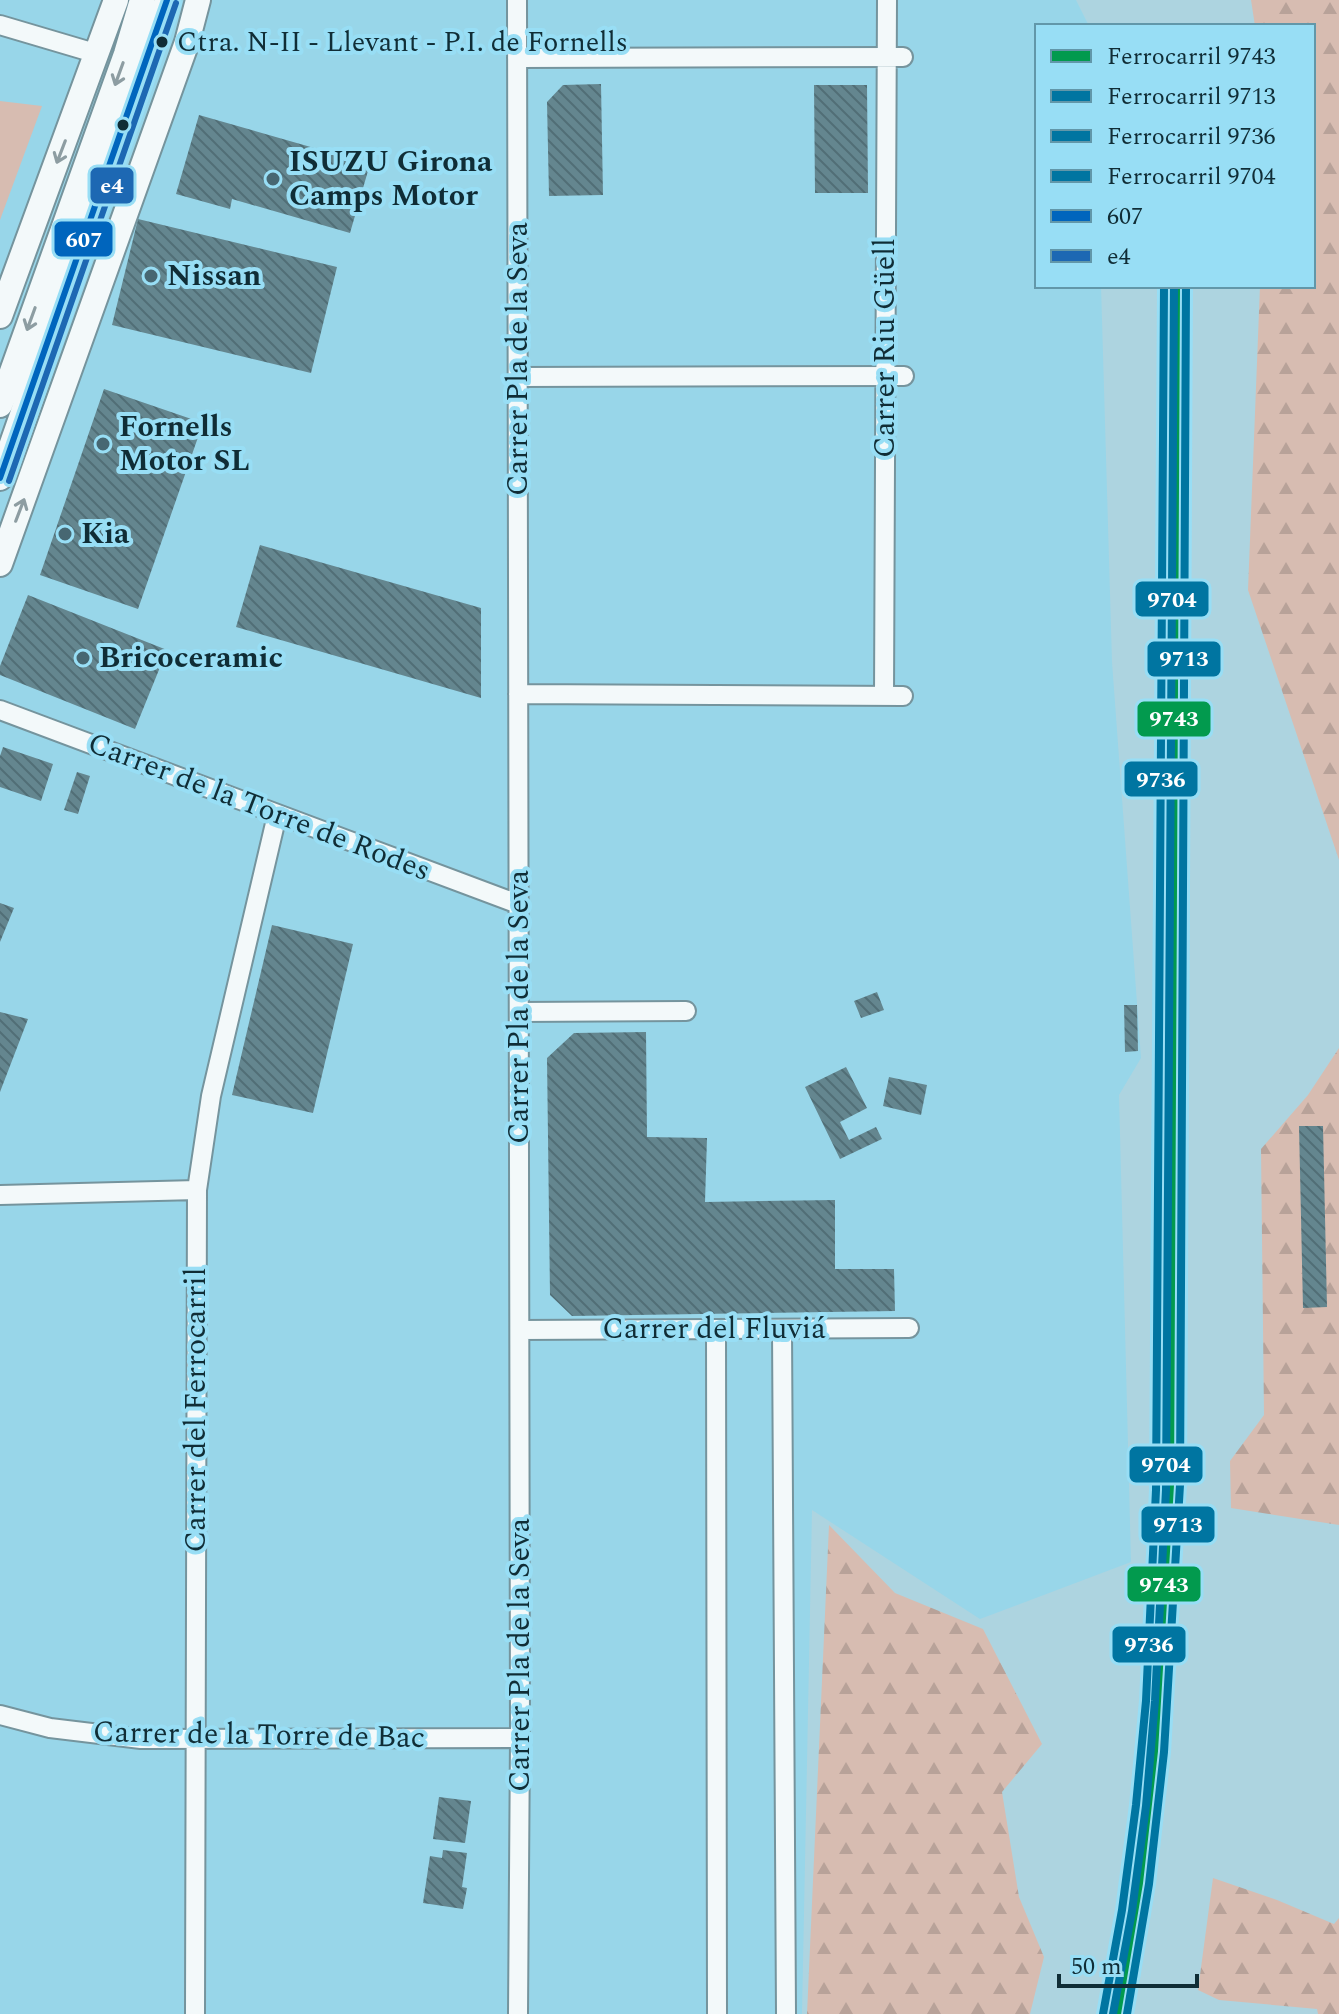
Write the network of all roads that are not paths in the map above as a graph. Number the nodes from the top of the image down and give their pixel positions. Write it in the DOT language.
graph roads {
  1 [pos="116,0"];
  2 [pos="142,0"];
  3 [pos="167,0"];
  4 [pos="198,0"];
  5 [pos="517,0"];
  6 [pos="887,0"];
  7 [pos="0,25"];
  8 [pos="98,54"];
  9 [pos="517,58"];
  10 [pos="895,58"];
  11 [pos="2,306"];
  12 [pos="885,376"];
  13 [pos="904,376"];
  14 [pos="518,377"];
  15 [pos="0,405"];
  16 [pos="0,478"];
  17 [pos="0,564"];
  18 [pos="518,694"];
  19 [pos="884,696"];
  20 [pos="903,696"];
  21 [pos="0,710"];
  22 [pos="277,815"];
  23 [pos="518,904"];
  24 [pos="686,1011"];
  25 [pos="519,1012"];
  26 [pos="197,1190"];
  27 [pos="0,1195"];
  28 [pos="909,1328"];
  29 [pos="716,1329"];
  30 [pos="782,1329"];
  31 [pos="520,1330"];
  32 [pos="0,1715"];
  33 [pos="196,1738"];
  34 [pos="520,1738"];
  35 [pos="195,2014"];
  36 [pos="518,2014"];
  37 [pos="717,2014"];
  38 [pos="786,2014"];
  1 -- 8 [label="main road"];
  2 -- 15 [label="main road, one-way"];
  3 -- 16 [label="main road"];
  17 -- 4 [label="main road, one-way"];
  5 -- 9 [label="street, Carrer Pla de la Seva"];
  6 -- 10 [label="street, Carrer Riu Güell"];
  7 -- 8 [label="street"];
  8 -- 11 [label="main road, one-way"];
  9 -- 10 [label="street"];
  9 -- 14 [label="street, Carrer Pla de la Seva"];
  10 -- 12 [label="street, Carrer Riu Güell"];
  12 -- 13 [label="street"];
  12 -- 14 [label="street"];
  12 -- 19 [label="street, Carrer Riu Güell"];
  14 -- 18 [label="street, Carrer Pla de la Seva"];
  18 -- 19 [label="street"];
  18 -- 23 [label="street, Carrer Pla de la Seva"];
  19 -- 20 [label="street"];
  21 -- 22 [label="street, Carrer de la Torre de Rodes"];
  22 -- 23 [label="street, Carrer de la Torre de Rodes"];
  22 -- 26 [label="street, Carrer del Ferrocarril"];
  23 -- 25 [label="street, Carrer Pla de la Seva"];
  24 -- 25 [label="street"];
  25 -- 31 [label="street, Carrer Pla de la Seva"];
  26 -- 27 [label="street"];
  26 -- 33 [label="street, Carrer del Ferrocarril"];
  28 -- 30 [label="street, Carrer del Fluviá"];
  29 -- 30 [label="street, Carrer del Fluviá"];
  29 -- 31 [label="street, Carrer del Fluviá"];
  29 -- 37 [label="street"];
  30 -- 38 [label="street"];
  31 -- 34 [label="street, Carrer Pla de la Seva"];
  32 -- 33 [label="street, Carrer de la Torre de Bac"];
  33 -- 34 [label="street, Carrer de la Torre de Bac"];
  33 -- 35 [label="street, Carrer del Ferrocarril"];
  34 -- 36 [label="street, Carrer Pla de la Seva"];
}
